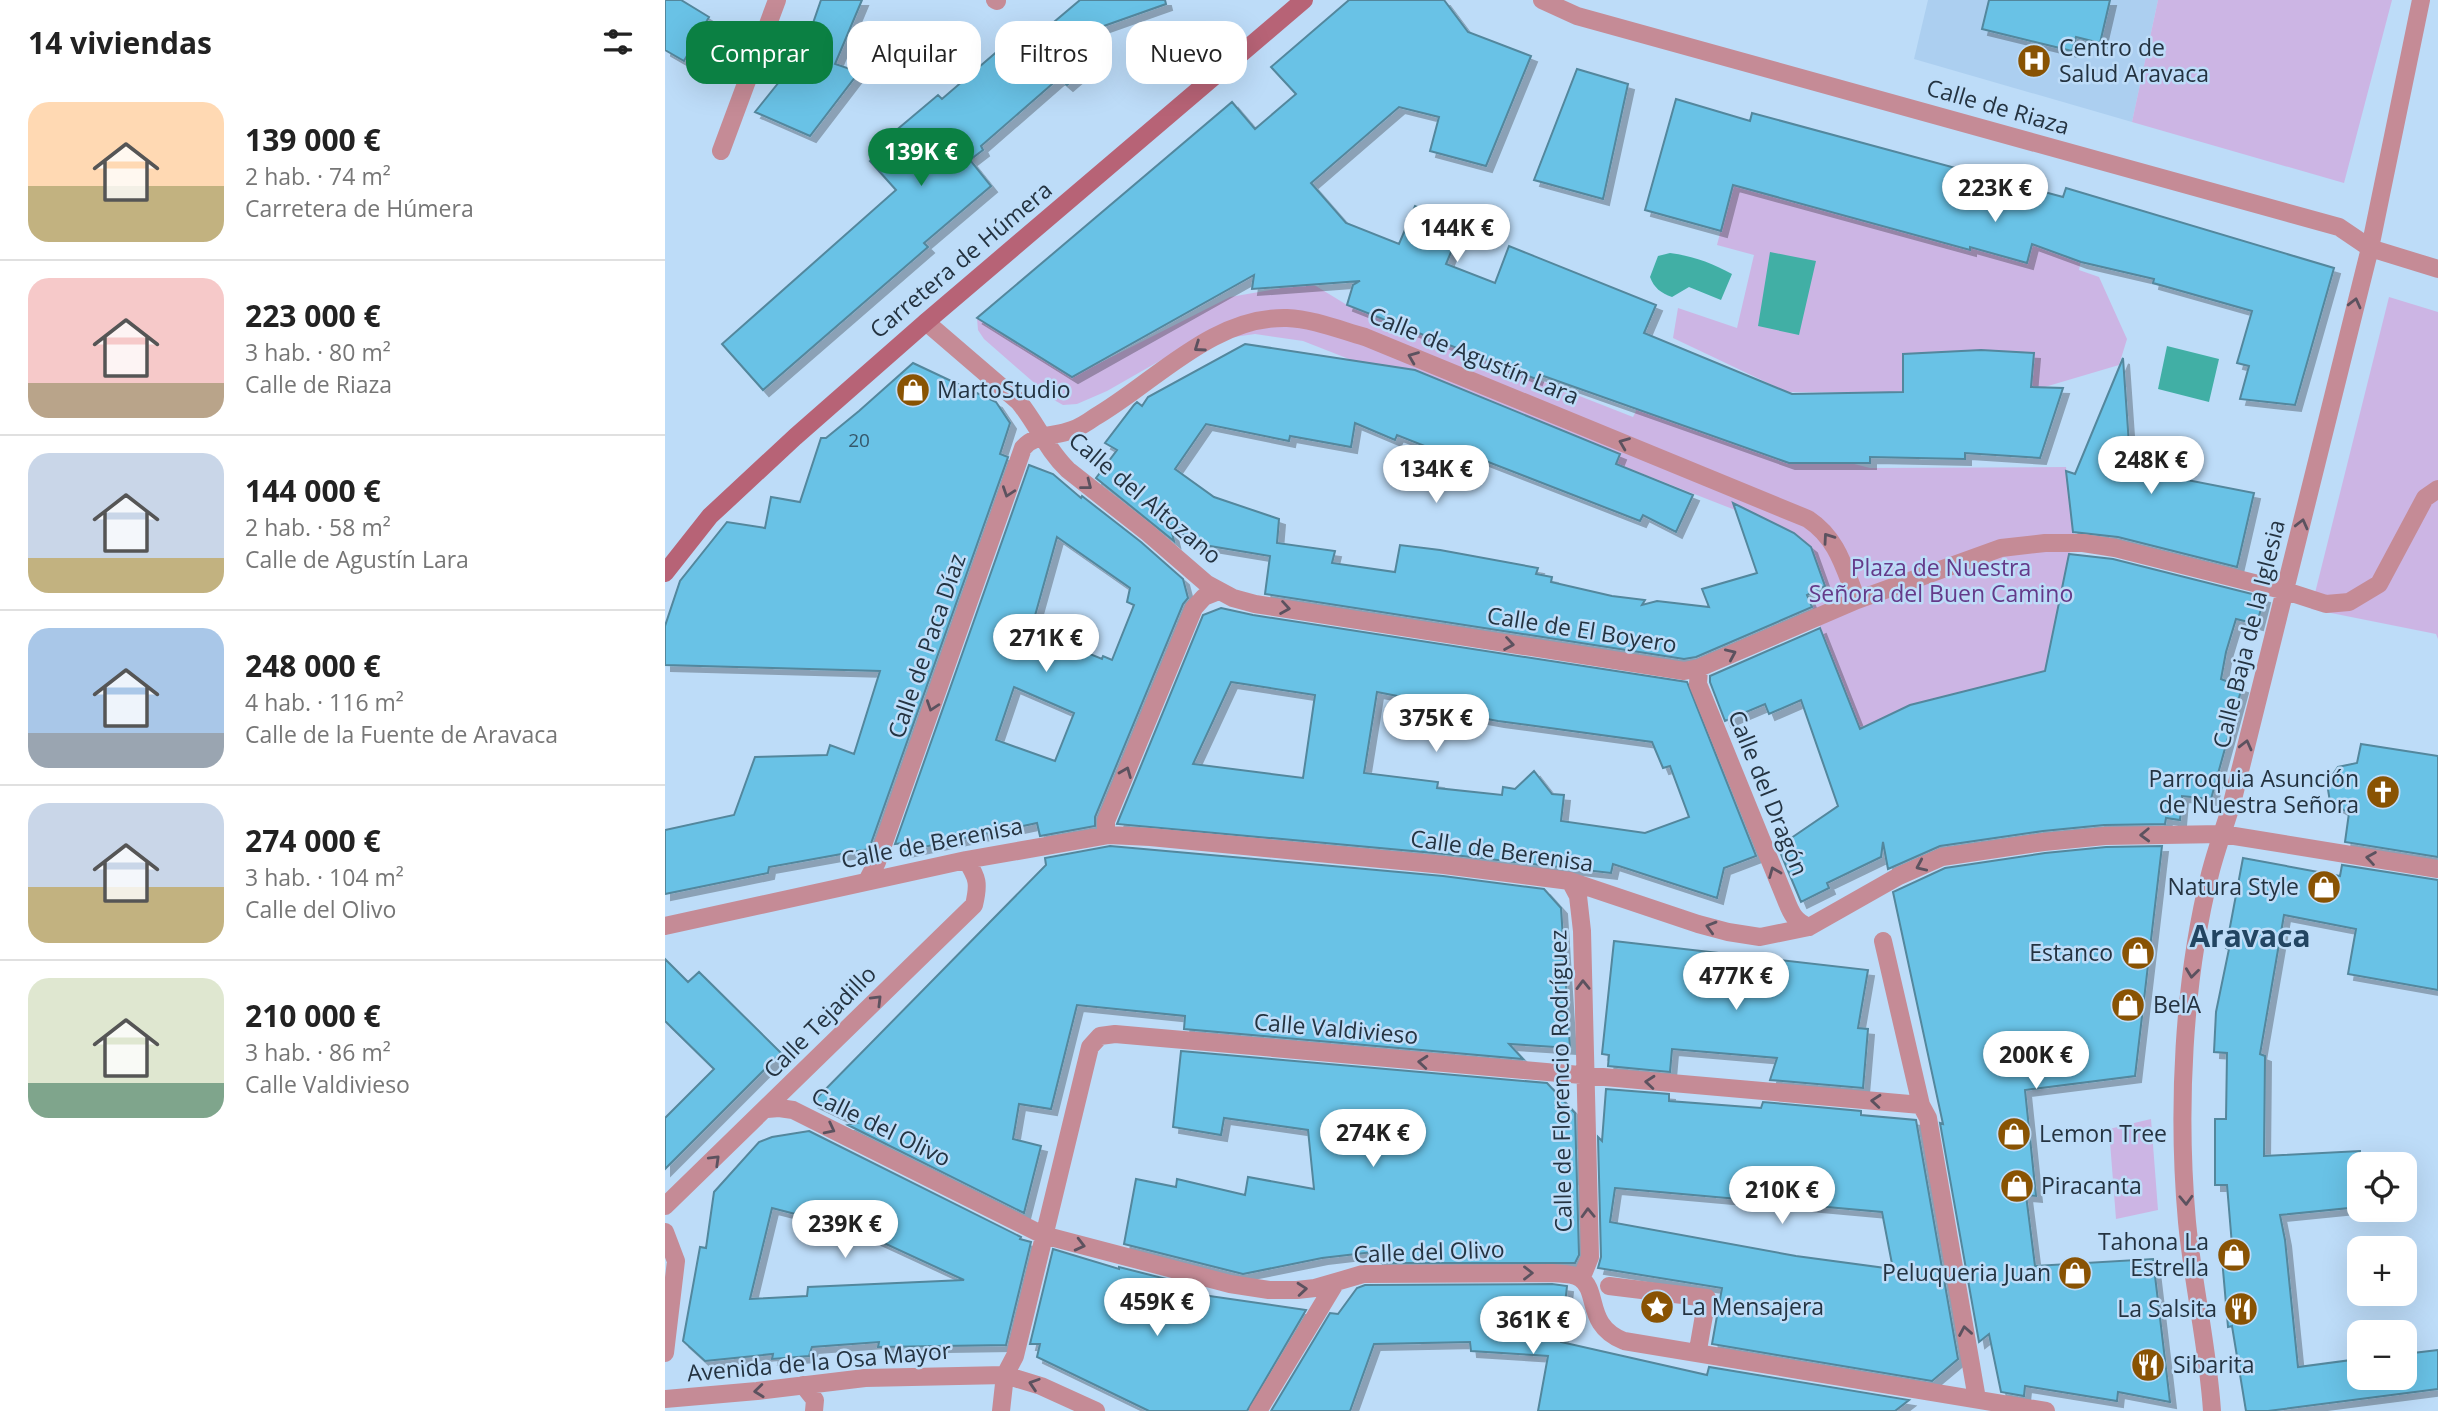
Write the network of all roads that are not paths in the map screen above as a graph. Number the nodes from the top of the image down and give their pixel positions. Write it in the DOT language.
graph roads {
  1 [pos="777,0"];
  2 [pos="1304,0"];
  3 [pos="1542,0"];
  4 [pos="2421,0"];
  5 [pos="721,151"];
  6 [pos="2370,248"];
  7 [pos="2438,269"];
  8 [pos="926,322"];
  9 [pos="1041,436"];
  10 [pos="2438,489"];
  11 [pos="665,573"];
  12 [pos="2285,591"];
  13 [pos="1219,592"];
  14 [pos="1857,600"];
  15 [pos="1699,668"];
  16 [pos="2222,834"];
  17 [pos="1109,835"];
  18 [pos="966,860"];
  19 [pos="2438,869"];
  20 [pos="867,881"];
  21 [pos="1570,881"];
  22 [pos="665,926"];
  23 [pos="1809,927"];
  24 [pos="1883,941"];
  25 [pos="1585,1076"];
  26 [pos="1921,1105"];
  27 [pos="767,1109"];
  28 [pos="665,1206"];
  29 [pos="665,1232"];
  30 [pos="1043,1235"];
  31 [pos="1578,1277"];
  32 [pos="1336,1282"];
  33 [pos="1609,1286"];
  34 [pos="1699,1344"];
  35 [pos="665,1353"];
  36 [pos="1005,1375"];
  37 [pos="803,1385"];
  38 [pos="665,1399"];
  39 [pos="1977,1399"];
  40 [pos="814,1411"];
  41 [pos="1001,1411"];
  42 [pos="1096,1411"];
  43 [pos="1258,1411"];
  44 [pos="2046,1411"];
  45 [pos="2212,1411"];
  1 -- 5 [label="street"];
  2 -- 8 [label="main road, Carretera de Húmera"];
  3 -- 6 [label="street, Calle de Riaza"];
  4 -- 6 [label="street, Calle Baja de la Iglesia"];
  6 -- 7 [label="street, Calle de Riaza"];
  12 -- 6 [label="street, Calle Baja de la Iglesia, one-way"];
  8 -- 9 [label="street, Calle del Altozano"];
  8 -- 11 [label="main road, Carretera de Húmera"];
  9 -- 13 [label="street, Calle del Altozano, one-way"];
  14 -- 9 [label="street, Calle de Agustín Lara, one-way"];
  9 -- 20 [label="street, Calle de Paca Díaz, one-way"];
  10 -- 12 [label="street, Calle de El Boyero"];
  12 -- 14 [label="street, Calle de El Boyero"];
  16 -- 12 [label="street, Calle Baja de la Iglesia, one-way"];
  13 -- 15 [label="street, Calle de El Boyero, one-way"];
  17 -- 13 [label="street, one-way"];
  15 -- 14 [label="street, Calle de El Boyero, one-way"];
  23 -- 15 [label="street, Calle del Dragón, one-way"];
  19 -- 16 [label="street, Calle de Berenisa, one-way"];
  16 -- 23 [label="street, Calle de Berenisa, one-way"];
  16 -- 45 [label="street, Calle Baja de la Iglesia, one-way"];
  17 -- 18 [label="street, Calle de Berenisa"];
  17 -- 21 [label="street, Calle de Berenisa"];
  18 -- 20 [label="street, Calle de Berenisa"];
  27 -- 18 [label="street, Calle Tejadillo, one-way"];
  20 -- 22 [label="street, Calle de Berenisa"];
  23 -- 21 [label="street, Calle de Berenisa, one-way"];
  25 -- 21 [label="street, Calle de Florencio Rodríguez, one-way"];
  24 -- 26 [label="street"];
  26 -- 25 [label="street, Calle Valdivieso, one-way"];
  25 -- 30 [label="street, Calle Valdivieso, one-way"];
  31 -- 25 [label="street, Calle de Florencio Rodríguez, one-way"];
  39 -- 26 [label="street, one-way"];
  28 -- 27 [label="street, Calle Tejadillo, one-way"];
  27 -- 30 [label="street, Calle del Olivo, one-way"];
  29 -- 35 [label="street"];
  30 -- 32 [label="street, Calle del Olivo, one-way"];
  30 -- 36 [label="street, Calle Valdivieso"];
  32 -- 31 [label="street, Calle del Olivo, one-way"];
  31 -- 39 [label="street"];
  32 -- 43 [label="street"];
  33 -- 34 [label="street"];
  36 -- 37 [label="street, Avenida de la Osa Mayor"];
  36 -- 41 [label="street, Calle Valdivieso"];
  42 -- 36 [label="street, Avenida de la Osa Mayor, one-way"];
  37 -- 38 [label="street, Avenida de la Osa Mayor, one-way"];
  37 -- 40 [label="street"];
  39 -- 44 [label="street"];
}
